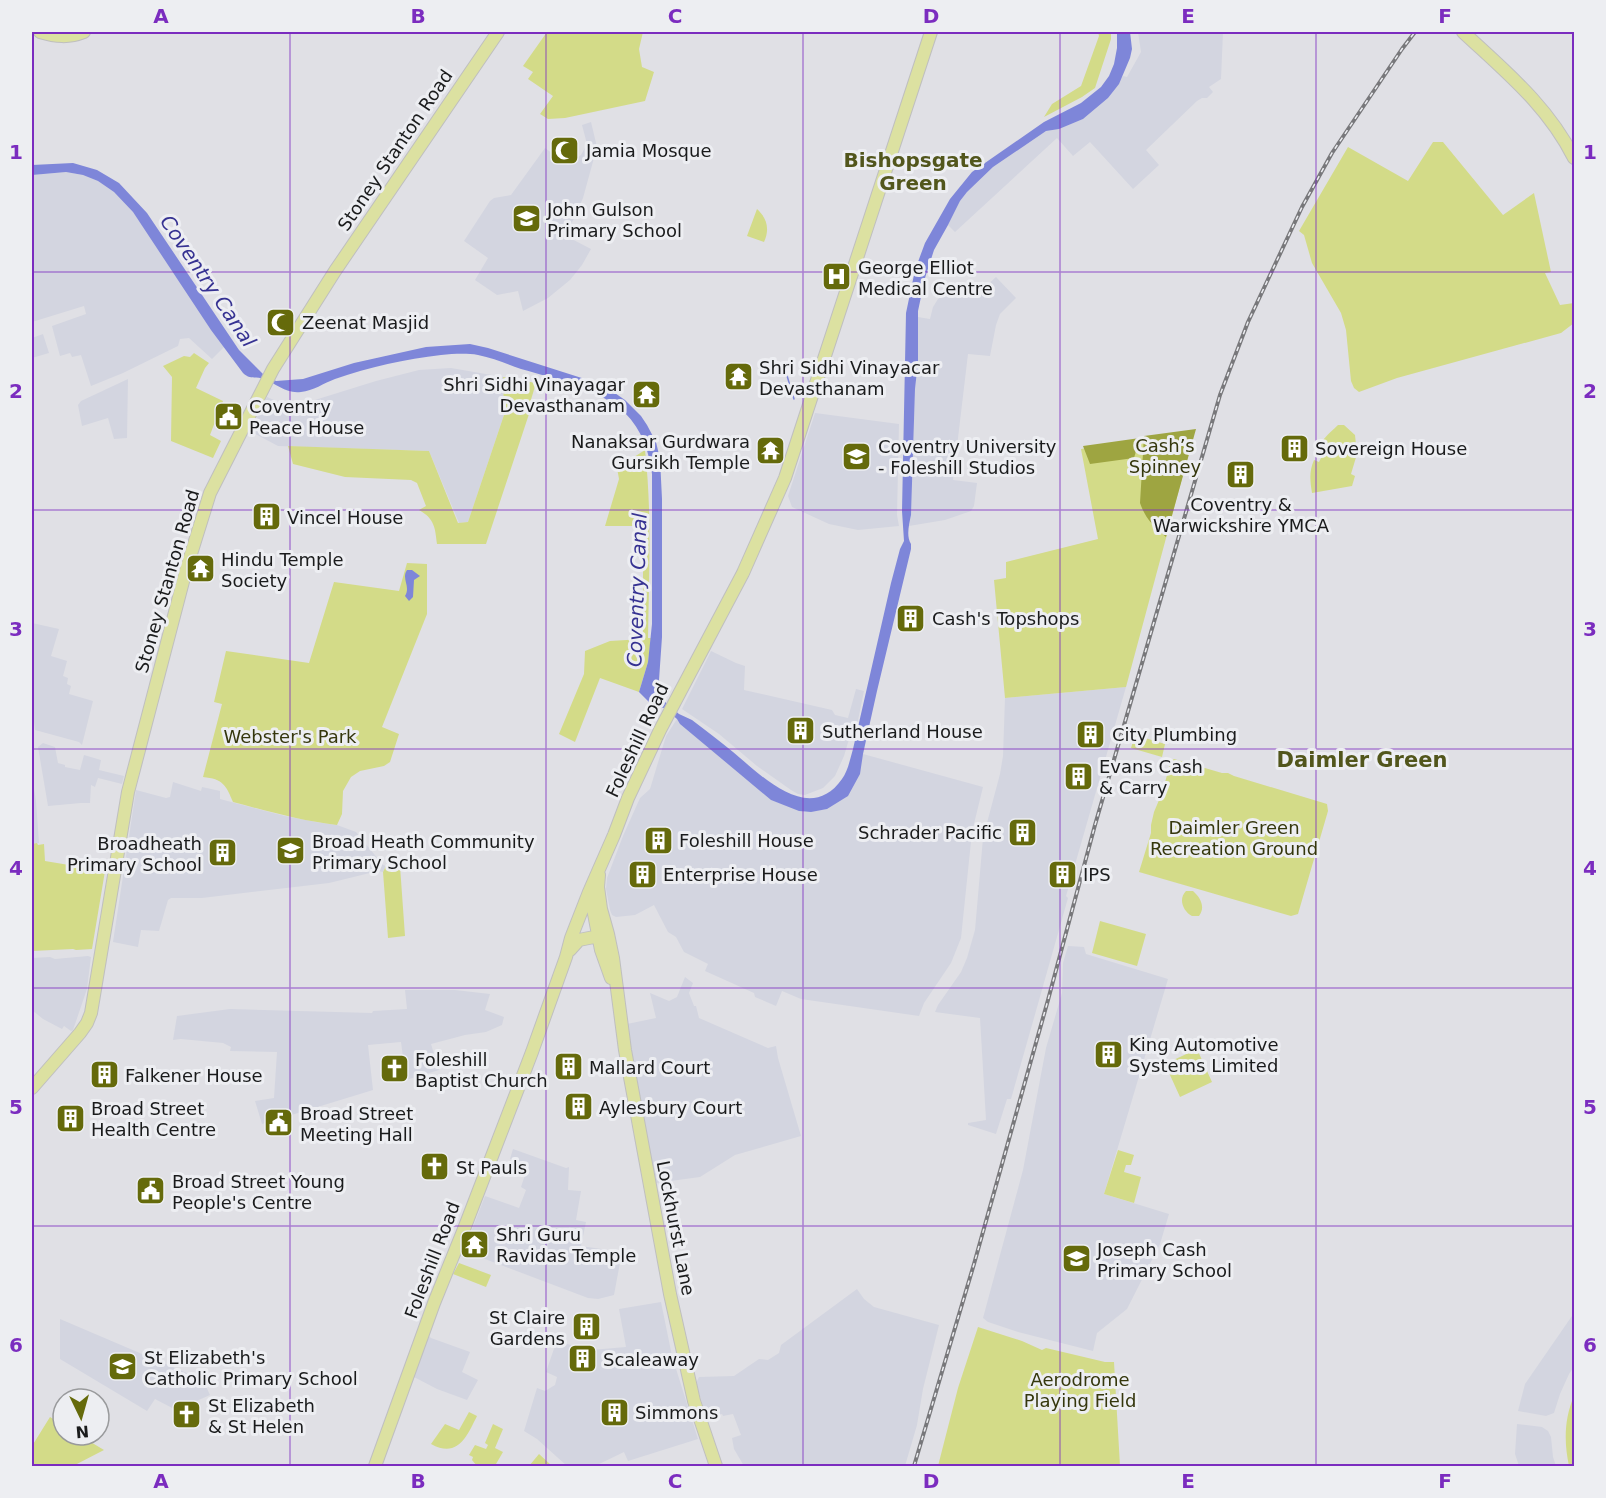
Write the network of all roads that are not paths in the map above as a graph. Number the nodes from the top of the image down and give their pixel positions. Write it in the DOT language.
graph roads {
  1 [pos="40,32"];
  2 [pos="84,32"];
  3 [pos="498,32"];
  4 [pos="932,32"];
  5 [pos="1463,32"];
  6 [pos="1575,158"];
  7 [pos="600,868"];
  8 [pos="589,892"];
  9 [pos="601,930"];
  10 [pos="571,938"];
  11 [pos="567,954"];
  12 [pos="32,1088"];
  13 [pos="375,1467"];
  14 [pos="716,1467"];
  1 -- 2 [label="main road"];
  3 -- 12 [label="main road, Stoney Stanton Road"];
  4 -- 7 [label="main road, Foleshill Road"];
  5 -- 6 [label="main road"];
  7 -- 8 [label="main road, Foleshill Road"];
  7 -- 9 [label="main road, Lockhurst Lane"];
  8 -- 9 [label="main road, Lockhurst Lane"];
  8 -- 10 [label="main road, Foleshill Road"];
  9 -- 10 [label="main road"];
  9 -- 11 [label="main road"];
  9 -- 14 [label="main road, Lockhurst Lane"];
  10 -- 11 [label="main road, Foleshill Road"];
  11 -- 13 [label="main road, Foleshill Road"];
}
